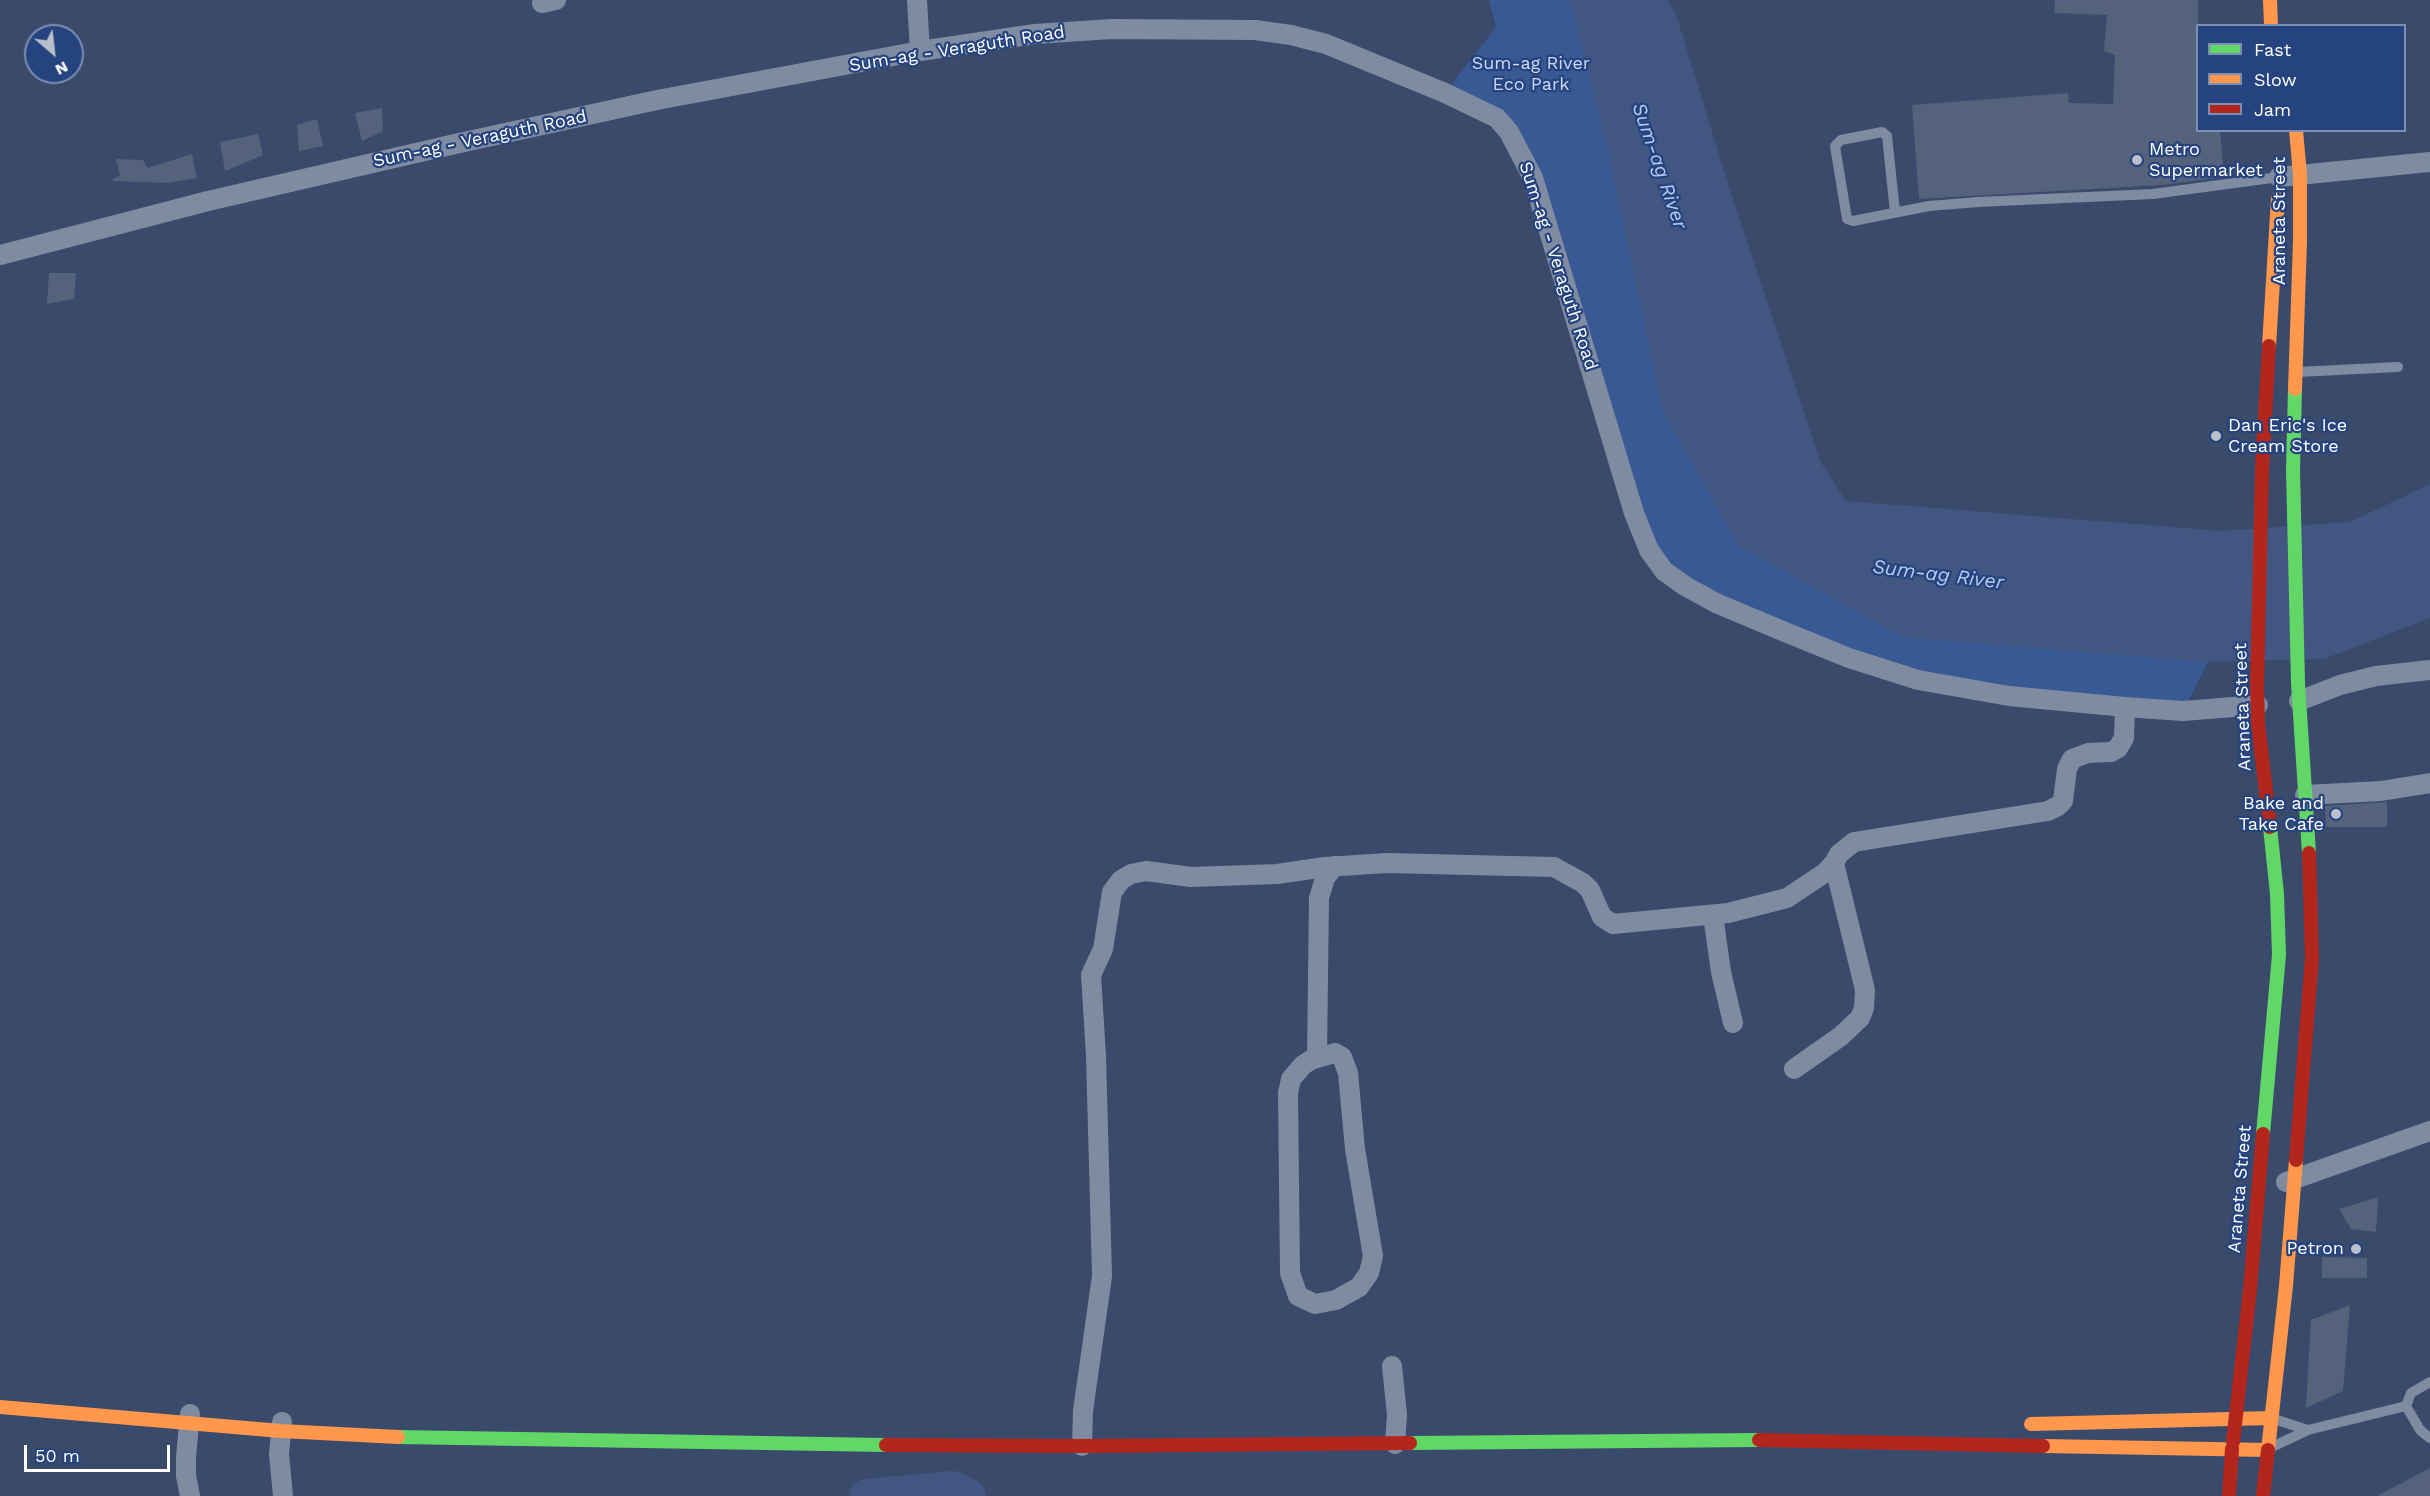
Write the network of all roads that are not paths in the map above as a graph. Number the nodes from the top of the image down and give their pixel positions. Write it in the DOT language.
graph roads {
  1 [pos="917,0"];
  2 [pos="2270,0"];
  3 [pos="2271,24"];
  4 [pos="920,51"];
  5 [pos="2296,132"];
  6 [pos="2430,162"];
  7 [pos="2279,171"];
  8 [pos="2300,175"];
  9 [pos="1895,212"];
  10 [pos="0,255"];
  11 [pos="2398,367"];
  12 [pos="2295,372"];
  13 [pos="2430,670"];
  14 [pos="2299,692"];
  15 [pos="2257,696"];
  16 [pos="2125,707"];
  17 [pos="2430,783"];
  18 [pos="2305,795"];
  19 [pos="1834,863"];
  20 [pos="1334,866"];
  21 [pos="1713,915"];
  22 [pos="1733,1023"];
  23 [pos="1317,1057"];
  24 [pos="1794,1069"];
  25 [pos="2430,1131"];
  26 [pos="2294,1180"];
  27 [pos="2258,1189"];
  28 [pos="1392,1366"];
  29 [pos="2430,1382"];
  30 [pos="2406,1406"];
  31 [pos="0,1407"];
  32 [pos="190,1412"];
  33 [pos="2271,1418"];
  34 [pos="2236,1419"];
  35 [pos="282,1420"];
  36 [pos="2022,1424"];
  37 [pos="494,1425"];
  38 [pos="1668,1427"];
  39 [pos="836,1430"];
  40 [pos="1278,1430"];
  41 [pos="2308,1430"];
  42 [pos="1082,1435"];
  43 [pos="1395,1437"];
  44 [pos="2430,1438"];
  45 [pos="2232,1449"];
  46 [pos="2268,1450"];
  47 [pos="190,1496"];
  48 [pos="283,1496"];
  49 [pos="2229,1496"];
  50 [pos="2262,1496"];
  1 -- 4 [label="street"];
  2 -- 3 [label="main road"];
  4 -- 10 [label="street, Sum-ag - Veraguth Road"];
  4 -- 16 [label="street, Sum-ag - Veraguth Road"];
  5 -- 8 [label="main road, Araneta Street"];
  6 -- 8 [label="street"];
  7 -- 8 [label="street"];
  7 -- 9 [label="lane"];
  7 -- 15 [label="main road, Araneta Street"];
  8 -- 12 [label="main road, Araneta Street"];
  9 -- 9 [label="lane"];
  11 -- 12 [label="lane"];
  12 -- 14 [label="main road, Araneta Street"];
  13 -- 14 [label="street"];
  14 -- 18 [label="main road, Araneta Street"];
  15 -- 16 [label="street, Sum-ag - Veraguth Road"];
  15 -- 27 [label="main road, Araneta Street"];
  16 -- 19 [label="street"];
  17 -- 18 [label="street"];
  18 -- 26 [label="main road, Araneta Street"];
  19 -- 21 [label="street"];
  19 -- 24 [label="street"];
  20 -- 21 [label="street"];
  20 -- 23 [label="street"];
  20 -- 42 [label="street"];
  21 -- 22 [label="street"];
  23 -- 23 [label="street"];
  25 -- 26 [label="street"];
  26 -- 27 [label="street"];
  26 -- 33 [label="main road, Araneta Street"];
  27 -- 34 [label="main road, Araneta Street"];
  28 -- 43 [label="street"];
  29 -- 30 [label="lane"];
  30 -- 41 [label="lane"];
  30 -- 44 [label="lane"];
  31 -- 32 [label="main road"];
  32 -- 35 [label="main road"];
  32 -- 47 [label="street"];
  33 -- 34 [label="main road"];
  33 -- 41 [label="lane"];
  33 -- 46 [label="main road, Araneta Street"];
  34 -- 36 [label="main road"];
  34 -- 45 [label="main road, Araneta Street"];
  35 -- 42 [label="main road"];
  35 -- 48 [label="street"];
  37 -- 39 [label="main road"];
  38 -- 43 [label="main road"];
  40 -- 43 [label="main road"];
  41 -- 46 [label="lane"];
  42 -- 43 [label="main road"];
  43 -- 45 [label="main road"];
  45 -- 46 [label="main road"];
  45 -- 49 [label="main road, Araneta Street"];
  46 -- 50 [label="main road, Araneta Street"];
}
